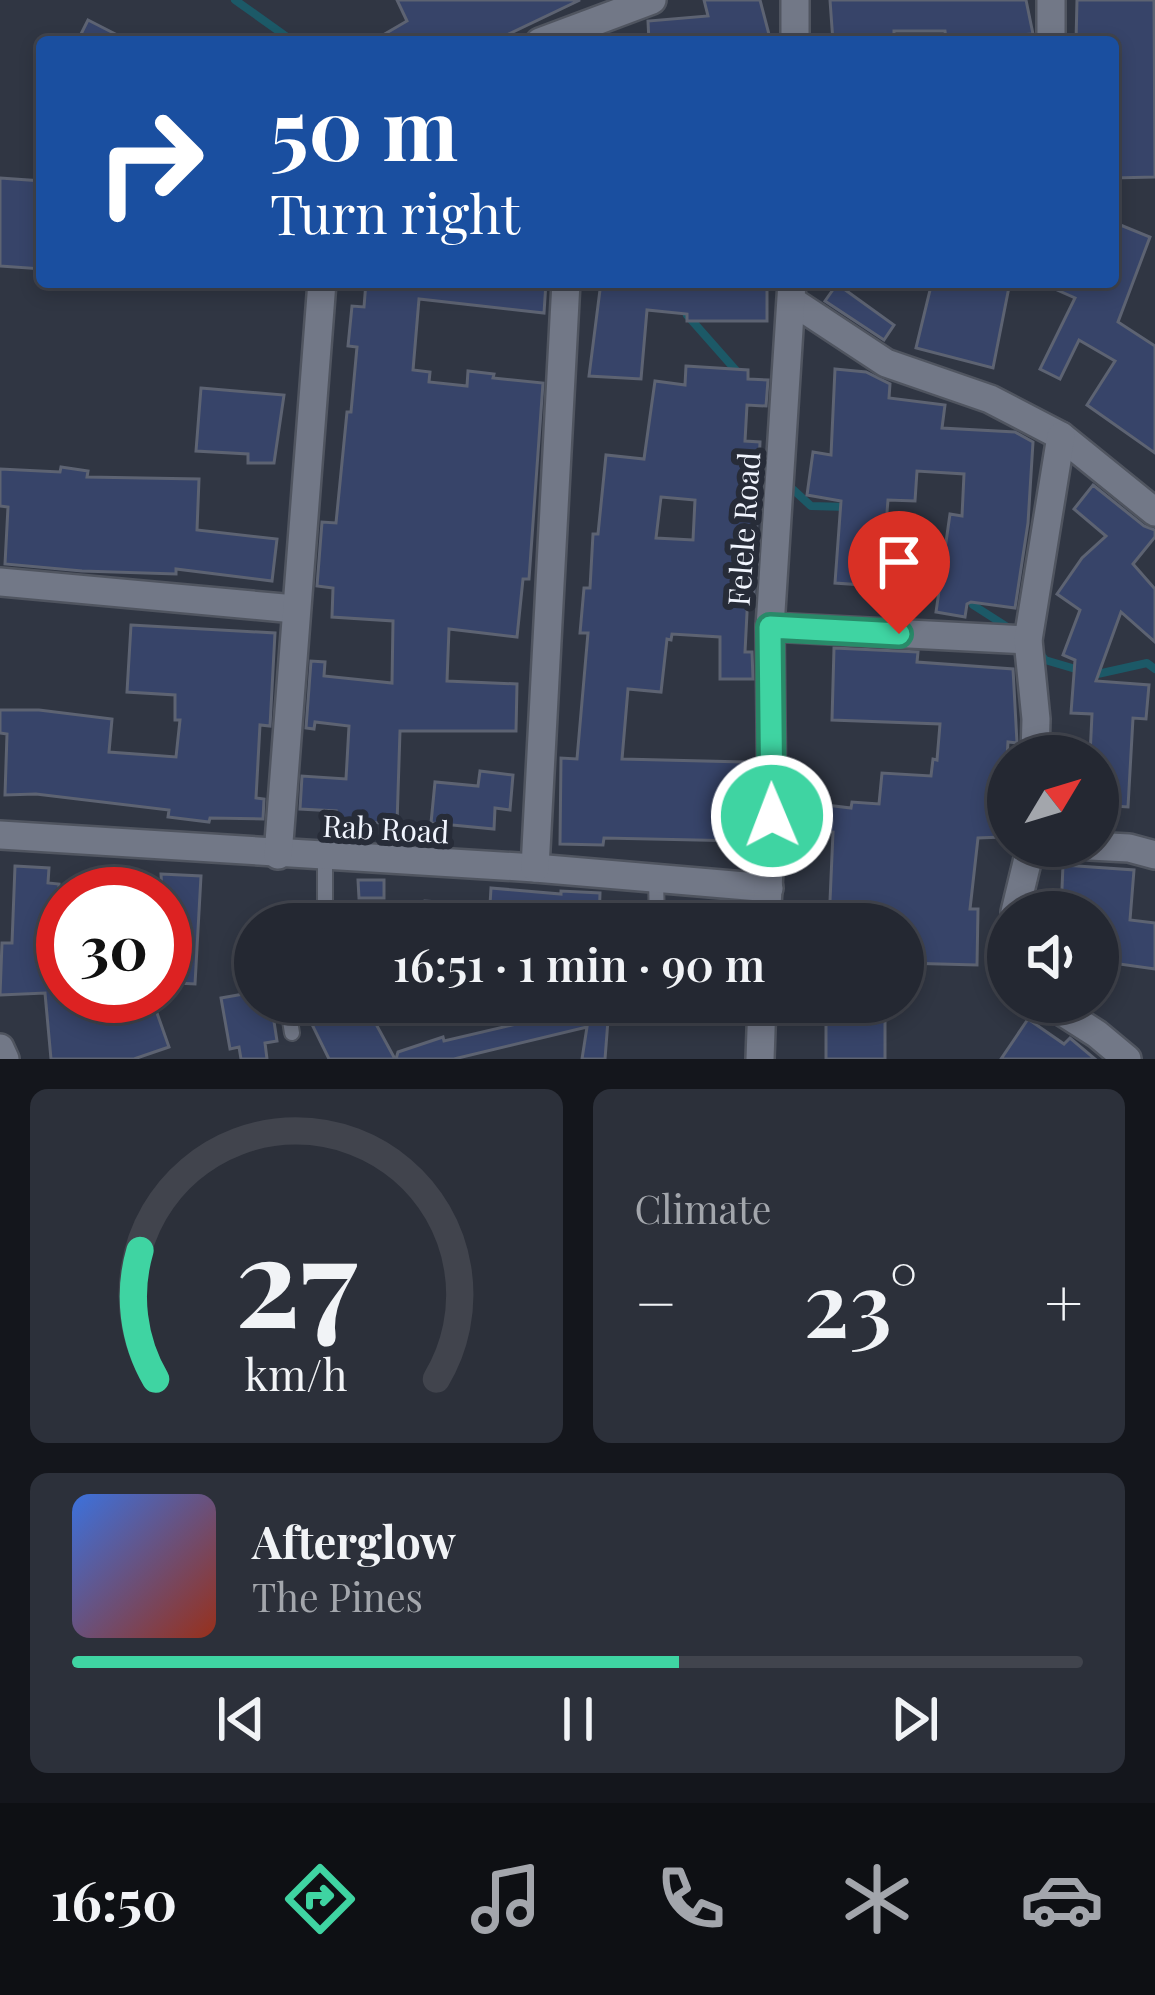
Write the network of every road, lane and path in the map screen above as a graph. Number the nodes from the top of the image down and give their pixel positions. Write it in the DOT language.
graph roads {
  1 [pos="795,0"];
  2 [pos="1051,0"];
  3 [pos="633,4"];
  4 [pos="561,36"];
  5 [pos="795,36"];
  6 [pos="1052,36"];
  7 [pos="322,288"];
  8 [pos="566,288"];
  9 [pos="792,292"];
  10 [pos="1061,436"];
  11 [pos="1155,512"];
  12 [pos="0,582"];
  13 [pos="295,609"];
  14 [pos="770,627"];
  15 [pos="1028,640"];
  16 [pos="1036,735"];
  17 [pos="0,835"];
  18 [pos="1119,847"];
  19 [pos="278,855"];
  20 [pos="1155,856"];
  21 [pos="325,857"];
  22 [pos="535,868"];
  23 [pos="656,879"];
  24 [pos="769,888"];
  25 [pos="325,903"];
  26 [pos="657,903"];
  27 [pos="768,903"];
  28 [pos="290,1023"];
  29 [pos="761,1023"];
  30 [pos="1076,1023"];
  31 [pos="292,1033"];
  32 [pos="0,1048"];
  33 [pos="4,1059"];
  34 [pos="760,1059"];
  35 [pos="1127,1059"];
  1 -- 5 [label="street"];
  2 -- 6 [label="street"];
  3 -- 4 [label="street"];
  7 -- 13 [label="street"];
  8 -- 22 [label="street"];
  9 -- 10 [label="street"];
  9 -- 14 [label="street, Felele Road"];
  10 -- 11 [label="street"];
  10 -- 15 [label="street"];
  12 -- 13 [label="street"];
  13 -- 19 [label="street"];
  14 -- 15 [label="street"];
  14 -- 24 [label="street, Felele Road"];
  15 -- 16 [label="street"];
  17 -- 19 [label="street, Rab Road"];
  18 -- 20 [label="street"];
  19 -- 21 [label="street, Rab Road"];
  21 -- 22 [label="street, Rab Road"];
  21 -- 25 [label="lane"];
  22 -- 23 [label="street, Rab Road"];
  23 -- 24 [label="street, Rab Road"];
  23 -- 26 [label="lane"];
  24 -- 27 [label="street, Felele Road"];
  28 -- 31 [label="lane"];
  29 -- 34 [label="street"];
  30 -- 35 [label="street"];
  32 -- 33 [label="street"];
}
